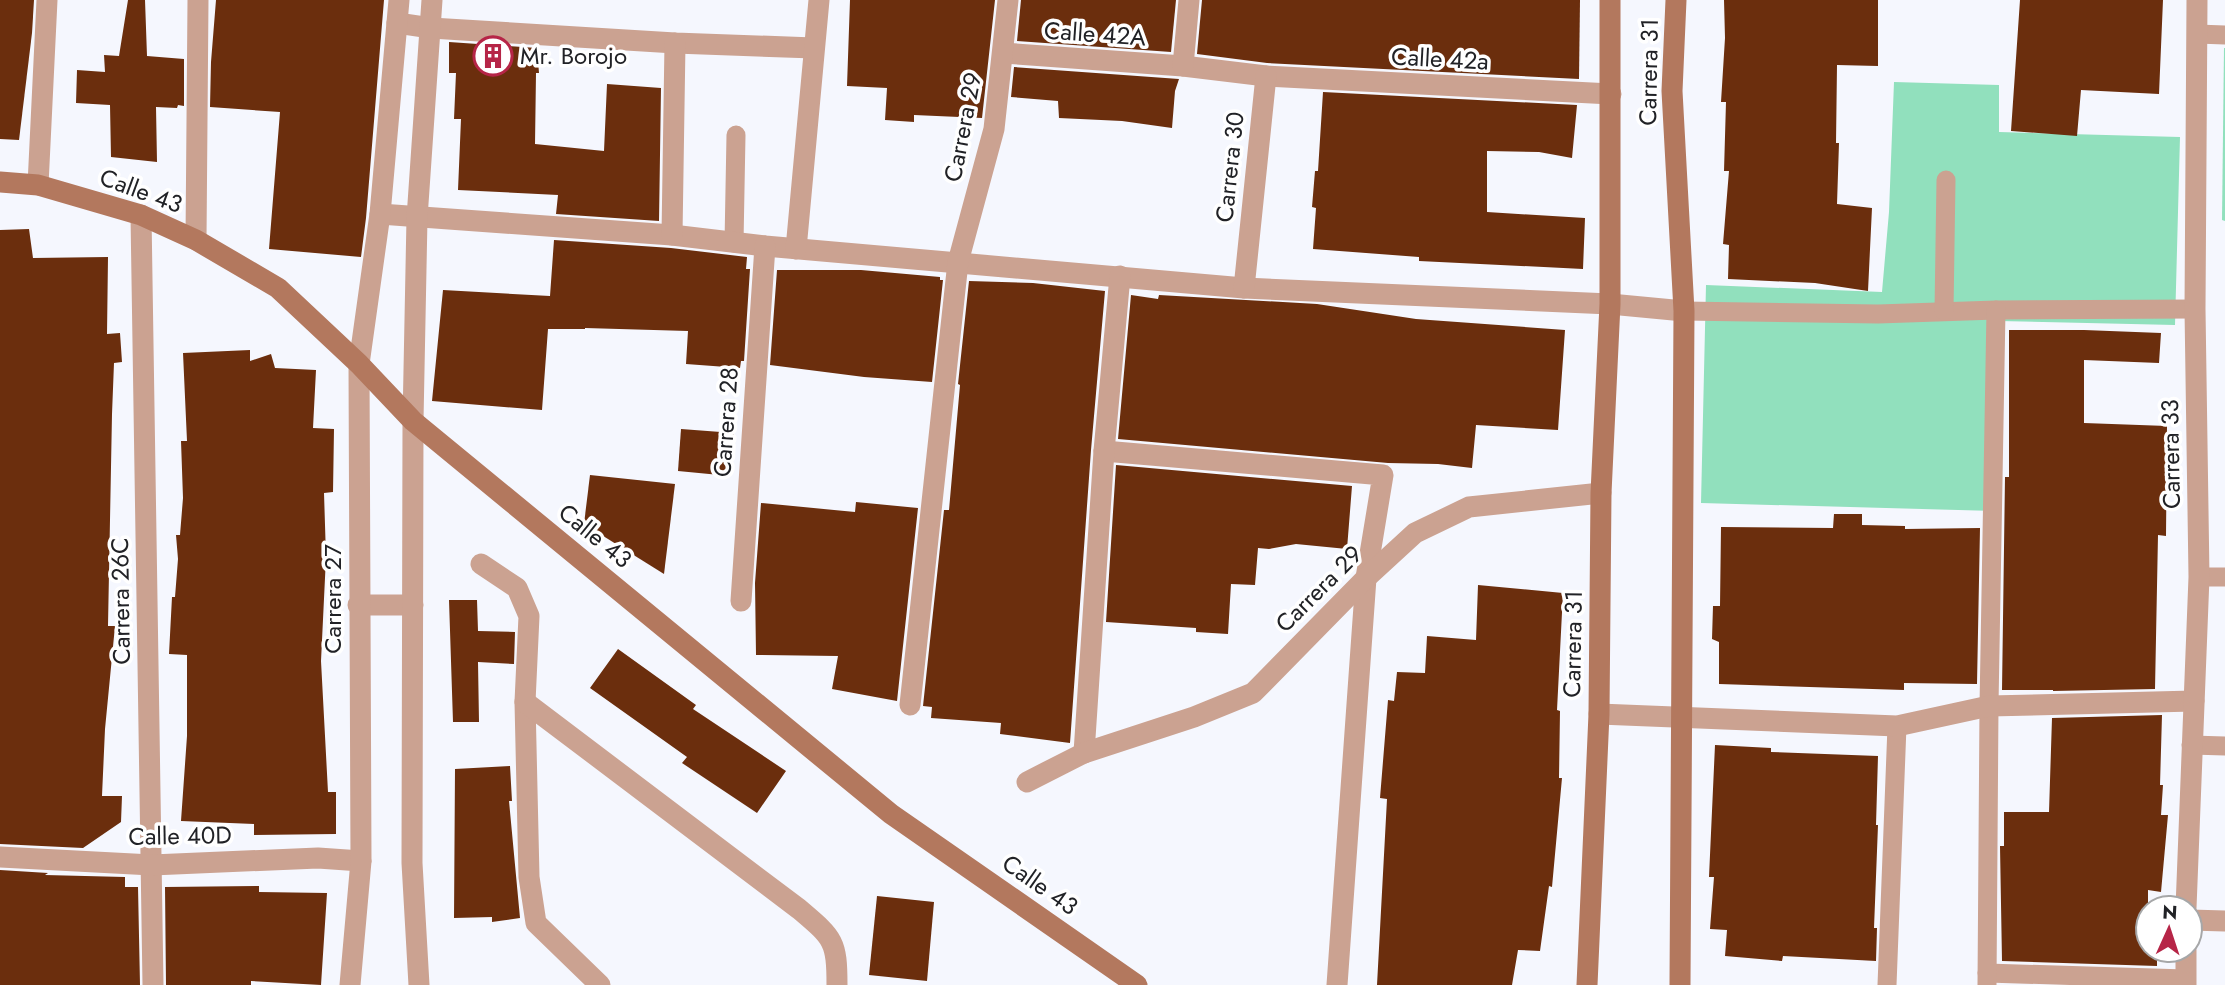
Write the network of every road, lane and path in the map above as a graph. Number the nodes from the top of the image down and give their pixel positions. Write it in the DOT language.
graph roads {
  1 [pos="47,0"];
  2 [pos="198,0"];
  3 [pos="399,0"];
  4 [pos="432,0"];
  5 [pos="819,0"];
  6 [pos="1008,0"];
  7 [pos="1189,0"];
  8 [pos="1610,0"];
  9 [pos="1676,0"];
  10 [pos="2197,0"];
  11 [pos="397,23"];
  12 [pos="431,28"];
  13 [pos="2197,34"];
  14 [pos="2225,35"];
  15 [pos="676,43"];
  16 [pos="814,48"];
  17 [pos="1003,53"];
  18 [pos="1183,66"];
  19 [pos="1266,76"];
  20 [pos="1611,94"];
  21 [pos="736,135"];
  22 [pos="1946,180"];
  23 [pos="0,183"];
  24 [pos="38,185"];
  25 [pos="380,214"];
  26 [pos="141,215"];
  27 [pos="417,218"];
  28 [pos="672,235"];
  29 [pos="196,240"];
  30 [pos="734,243"];
  31 [pos="765,246"];
  32 [pos="796,248"];
  33 [pos="958,262"];
  34 [pos="1120,276"];
  35 [pos="1244,288"];
  36 [pos="1610,304"];
  37 [pos="2195,309"];
  38 [pos="1944,310"];
  39 [pos="1996,310"];
  40 [pos="1684,312"];
  41 [pos="359,364"];
  42 [pos="413,421"];
  43 [pos="1104,451"];
  44 [pos="1601,493"];
  45 [pos="481,564"];
  46 [pos="2199,577"];
  47 [pos="1366,578"];
  48 [pos="2225,578"];
  49 [pos="741,601"];
  50 [pos="359,605"];
  51 [pos="412,605"];
  52 [pos="2193,701"];
  53 [pos="524,702"];
  54 [pos="910,705"];
  55 [pos="1989,706"];
  56 [pos="1599,714"];
  57 [pos="1682,717"];
  58 [pos="1897,726"];
  59 [pos="2191,746"];
  60 [pos="2225,746"];
  61 [pos="1084,753"];
  62 [pos="1027,782"];
  63 [pos="0,857"];
  64 [pos="361,861"];
  65 [pos="152,865"];
  66 [pos="2186,894"];
  67 [pos="2204,920"];
  68 [pos="2225,921"];
  69 [pos="2186,964"];
  70 [pos="1987,979"];
  71 [pos="2186,982"];
  72 [pos="153,985"];
  73 [pos="350,985"];
  74 [pos="419,985"];
  75 [pos="600,985"];
  76 [pos="837,985"];
  77 [pos="1137,985"];
  78 [pos="1337,985"];
  79 [pos="1587,985"];
  80 [pos="1680,985"];
  81 [pos="1887,985"];
  1 -- 24 [label="street"];
  2 -- 29 [label="street"];
  3 -- 11 [label="street, Carrera 27"];
  4 -- 12 [label="street"];
  5 -- 16 [label="street"];
  6 -- 17 [label="street, Carrera 29"];
  7 -- 18 [label="street"];
  8 -- 20 [label="street, Carrera 31"];
  9 -- 40 [label="street, Carrera 31"];
  10 -- 13 [label="street, Carrera 33"];
  11 -- 12 [label="street"];
  11 -- 25 [label="street, Carrera 27"];
  12 -- 15 [label="street"];
  12 -- 27 [label="street"];
  13 -- 14 [label="lane"];
  13 -- 37 [label="street, Carrera 33"];
  15 -- 16 [label="street"];
  15 -- 28 [label="street"];
  16 -- 32 [label="street"];
  17 -- 18 [label="street, Calle 42A"];
  17 -- 33 [label="street, Carrera 29"];
  18 -- 19 [label="street"];
  19 -- 20 [label="street, Calle 42a"];
  19 -- 35 [label="street, Carrera 30"];
  20 -- 36 [label="street, Carrera 31"];
  21 -- 30 [label="lane"];
  22 -- 38 [label="lane"];
  23 -- 24 [label="street, Calle 43"];
  24 -- 26 [label="street, Calle 43"];
  25 -- 27 [label="street"];
  25 -- 41 [label="street, Carrera 27"];
  26 -- 29 [label="street, Calle 43"];
  26 -- 65 [label="street, Carrera 26C"];
  27 -- 28 [label="street"];
  27 -- 42 [label="street"];
  28 -- 30 [label="street"];
  29 -- 41 [label="street, Calle 43"];
  30 -- 31 [label="street"];
  31 -- 32 [label="street"];
  31 -- 49 [label="street, Carrera 28"];
  32 -- 33 [label="street"];
  33 -- 34 [label="street"];
  33 -- 54 [label="street, Carrera 29"];
  34 -- 35 [label="street"];
  34 -- 43 [label="street"];
  35 -- 36 [label="street"];
  36 -- 40 [label="street"];
  36 -- 44 [label="street, Carrera 31"];
  37 -- 39 [label="lane"];
  37 -- 46 [label="street, Carrera 33"];
  38 -- 39 [label="lane"];
  38 -- 40 [label="lane"];
  39 -- 55 [label="lane"];
  40 -- 57 [label="street, Carrera 31"];
  41 -- 42 [label="street, Calle 43"];
  41 -- 50 [label="street, Carrera 27"];
  42 -- 51 [label="street"];
  42 -- 77 [label="street, Calle 43"];
  43 -- 47 [label="street"];
  43 -- 61 [label="street"];
  44 -- 47 [label="street, Carrera 29"];
  44 -- 56 [label="street, Carrera 31"];
  45 -- 53 [label="street"];
  46 -- 48 [label="lane"];
  46 -- 52 [label="street, Carrera 33"];
  47 -- 61 [label="street, Carrera 29"];
  47 -- 78 [label="street"];
  50 -- 51 [label="street"];
  50 -- 64 [label="street, Carrera 27"];
  51 -- 74 [label="street"];
  52 -- 55 [label="street"];
  52 -- 59 [label="street, Carrera 33"];
  53 -- 75 [label="street"];
  53 -- 76 [label="street"];
  55 -- 58 [label="street"];
  55 -- 70 [label="lane"];
  56 -- 57 [label="street"];
  56 -- 79 [label="street, Carrera 31"];
  57 -- 58 [label="street"];
  57 -- 80 [label="street, Carrera 31"];
  58 -- 81 [label="lane"];
  59 -- 60 [label="lane"];
  59 -- 66 [label="street, Carrera 33"];
  61 -- 62 [label="street, Carrera 29"];
  63 -- 65 [label="street, Calle 40D"];
  64 -- 65 [label="street, Calle 40D"];
  64 -- 73 [label="street, Carrera 27"];
  65 -- 72 [label="street, Carrera 26C"];
  67 -- 68 [label="street"];
  69 -- 71 [label="street"];
  70 -- 71 [label="lane"];
}
